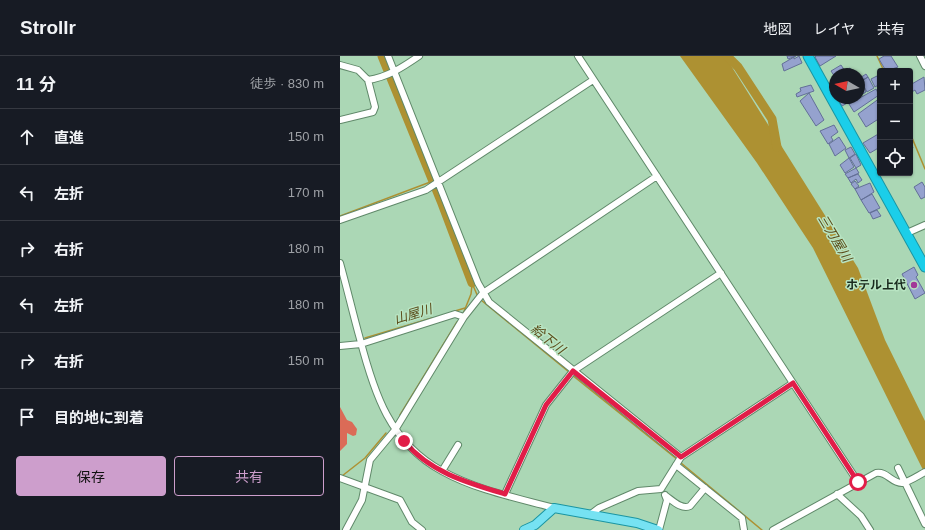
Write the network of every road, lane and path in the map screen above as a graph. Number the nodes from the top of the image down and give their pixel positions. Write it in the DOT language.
graph roads {
  1 [pos="388,56"];
  2 [pos="419,56"];
  3 [pos="578,56"];
  4 [pos="808,56"];
  5 [pos="920,56"];
  6 [pos="340,65"];
  7 [pos="925,66"];
  8 [pos="395,72"];
  9 [pos="368,80"];
  10 [pos="593,80"];
  11 [pos="340,120"];
  12 [pos="657,176"];
  13 [pos="437,182"];
  14 [pos="340,220"];
  15 [pos="925,225"];
  16 [pos="906,233"];
  17 [pos="340,263"];
  18 [pos="925,266"];
  19 [pos="721,273"];
  20 [pos="482,294"];
  21 [pos="462,316"];
  22 [pos="361,344"];
  23 [pos="340,346"];
  24 [pos="572,373"];
  25 [pos="793,383"];
  26 [pos="395,430"];
  27 [pos="458,445"];
  28 [pos="678,461"];
  29 [pos="898,468"];
  30 [pos="442,471"];
  31 [pos="925,472"];
  32 [pos="342,479"];
  33 [pos="858,482"];
  34 [pos="905,482"];
  35 [pos="364,487"];
  36 [pos="705,488"];
  37 [pos="660,490"];
  38 [pos="505,494"];
  39 [pos="837,494"];
  40 [pos="666,496"];
  41 [pos="554,508"];
  42 [pos="591,514"];
  43 [pos="925,524"];
  44 [pos="346,530"];
  45 [pos="422,530"];
  46 [pos="524,530"];
  47 [pos="658,530"];
  48 [pos="744,530"];
  49 [pos="773,530"];
  50 [pos="870,530"];
  1 -- 8 [label="street"];
  2 -- 8 [label="street"];
  3 -- 10 [label="street"];
  4 -- 16 [label="highway"];
  5 -- 7 [label="street"];
  6 -- 9 [label="street"];
  8 -- 9 [label="street"];
  8 -- 13 [label="street"];
  9 -- 11 [label="street"];
  10 -- 12 [label="street"];
  10 -- 13 [label="street"];
  12 -- 19 [label="street"];
  12 -- 20 [label="street"];
  13 -- 14 [label="street"];
  13 -- 20 [label="street"];
  15 -- 16 [label="street"];
  16 -- 18 [label="highway"];
  17 -- 22 [label="street"];
  19 -- 24 [label="street"];
  19 -- 25 [label="street"];
  20 -- 21 [label="street"];
  20 -- 24 [label="street"];
  21 -- 22 [label="street"];
  21 -- 26 [label="street"];
  22 -- 23 [label="street"];
  22 -- 26 [label="street"];
  24 -- 28 [label="street"];
  24 -- 38 [label="street"];
  25 -- 28 [label="street"];
  25 -- 33 [label="street"];
  26 -- 30 [label="street"];
  26 -- 35 [label="street"];
  27 -- 30 [label="street"];
  28 -- 36 [label="street"];
  28 -- 37 [label="street"];
  29 -- 34 [label="street"];
  30 -- 38 [label="street"];
  31 -- 34 [label="street"];
  32 -- 35 [label="street"];
  33 -- 34 [label="street"];
  33 -- 39 [label="street"];
  34 -- 43 [label="street"];
  35 -- 44 [label="street"];
  35 -- 45 [label="street"];
  36 -- 40 [label="street"];
  36 -- 48 [label="street"];
  37 -- 40 [label="street"];
  37 -- 42 [label="street"];
  38 -- 41 [label="street"];
  39 -- 49 [label="street"];
  39 -- 50 [label="street"];
  40 -- 47 [label="street"];
  41 -- 42 [label="main road"];
  41 -- 46 [label="main road"];
  42 -- 47 [label="main road"];
}
